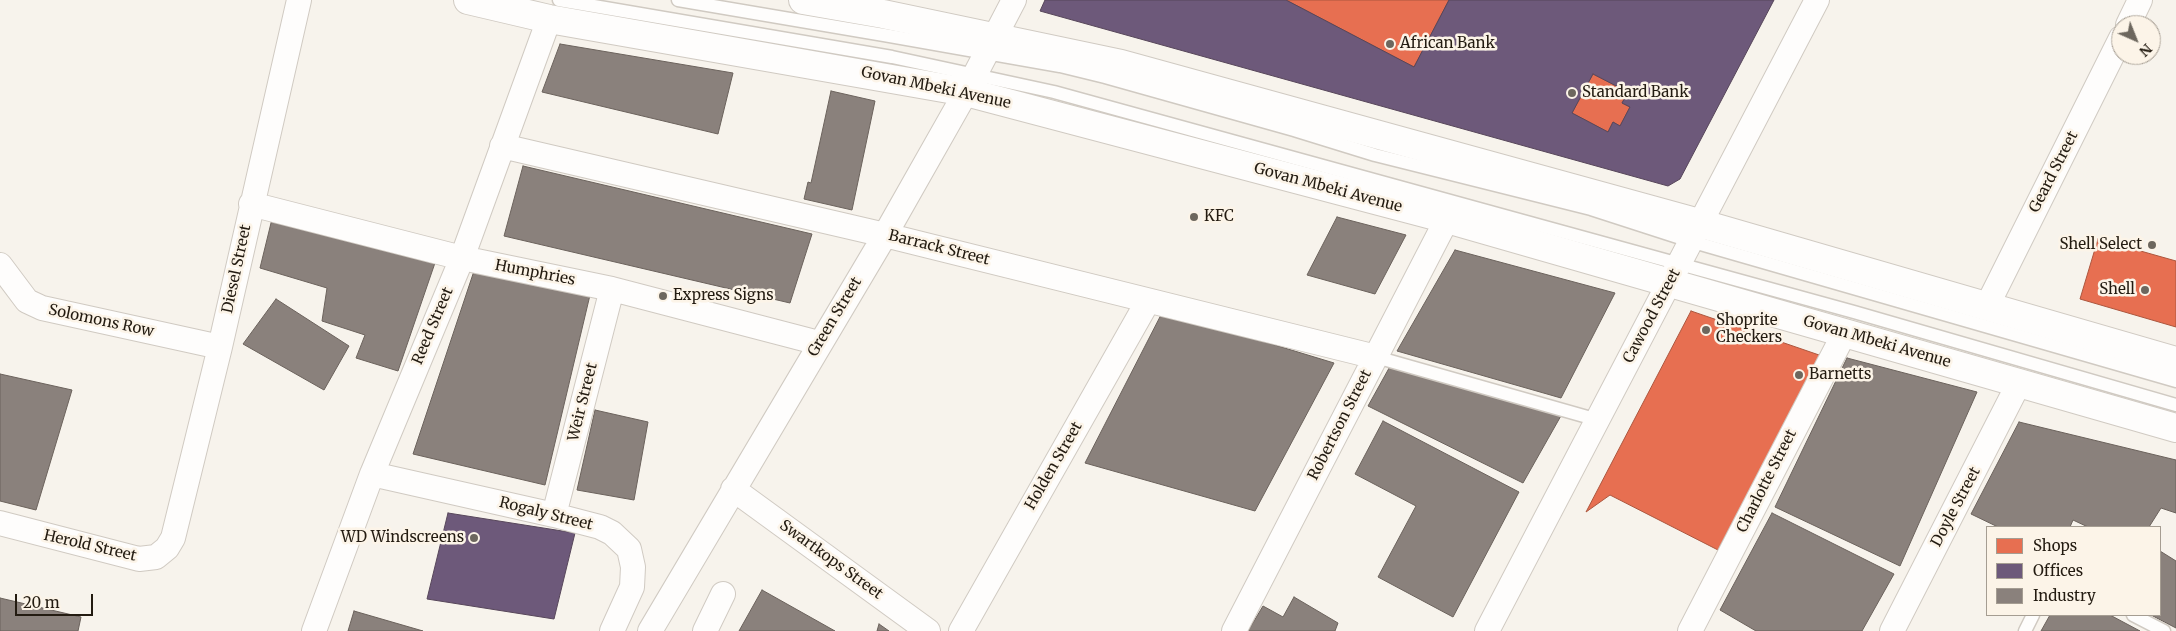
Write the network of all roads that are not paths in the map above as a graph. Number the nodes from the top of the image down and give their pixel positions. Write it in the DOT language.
graph roads {
  1 [pos="299,0"];
  2 [pos="468,0"];
  3 [pos="678,0"];
  4 [pos="803,0"];
  5 [pos="1014,0"];
  6 [pos="1817,0"];
  7 [pos="2140,0"];
  8 [pos="845,3"];
  9 [pos="554,10"];
  10 [pos="2133,15"];
  11 [pos="989,45"];
  12 [pos="2111,58"];
  13 [pos="970,83"];
  14 [pos="502,146"];
  15 [pos="251,204"];
  16 [pos="1447,220"];
  17 [pos="1695,232"];
  18 [pos="885,235"];
  19 [pos="462,258"];
  20 [pos="0,265"];
  21 [pos="1674,273"];
  22 [pos="612,288"];
  23 [pos="1148,301"];
  24 [pos="1987,306"];
  25 [pos="1845,332"];
  26 [pos="819,343"];
  27 [pos="220,347"];
  28 [pos="1376,356"];
  29 [pos="2176,361"];
  30 [pos="2176,381"];
  31 [pos="2019,383"];
  32 [pos="2176,404"];
  33 [pos="1598,420"];
  34 [pos="2176,428"];
  35 [pos="372,474"];
  36 [pos="733,488"];
  37 [pos="554,515"];
  38 [pos="0,523"];
  39 [pos="173,538"];
  40 [pos="723,594"];
  41 [pos="2033,616"];
  42 [pos="2136,616"];
  43 [pos="314,631"];
  44 [pos="612,631"];
  45 [pos="650,631"];
  46 [pos="705,631"];
  47 [pos="928,631"];
  48 [pos="960,631"];
  49 [pos="1234,631"];
  50 [pos="1486,631"];
  51 [pos="1690,631"];
  52 [pos="1892,631"];
  53 [pos="2025,631"];
  54 [pos="2164,631"];
  1 -- 15 [label="street, Diesel Street"];
  2 -- 9 [label="main road, Govan Mbeki Avenue"];
  3 -- 11 [label="lane"];
  4 -- 8 [label="main road"];
  5 -- 11 [label="street, Green Street"];
  6 -- 17 [label="street, Cawood Street"];
  7 -- 10 [label="street"];
  8 -- 11 [label="main road"];
  9 -- 13 [label="main road, Govan Mbeki Avenue"];
  9 -- 14 [label="street, Reed Street"];
  11 -- 13 [label="street, Green Street"];
  11 -- 17 [label="main road"];
  12 -- 24 [label="street, Geard Street"];
  13 -- 16 [label="main road, Govan Mbeki Avenue"];
  13 -- 18 [label="street, Green Street"];
  13 -- 21 [label="lane"];
  14 -- 18 [label="street, Barrack Street"];
  14 -- 19 [label="street, Reed Street"];
  15 -- 19 [label="street, Humphries"];
  15 -- 27 [label="street, Diesel Street"];
  16 -- 21 [label="main road, Govan Mbeki Avenue"];
  16 -- 28 [label="street, Robertson Street"];
  17 -- 21 [label="street, Cawood Street"];
  17 -- 24 [label="main road"];
  17 -- 30 [label="lane"];
  18 -- 23 [label="street, Barrack Street"];
  18 -- 26 [label="street, Green Street"];
  19 -- 22 [label="street, Humphries"];
  19 -- 35 [label="street, Reed Street"];
  20 -- 27 [label="street, Solomons Row"];
  21 -- 25 [label="main road, Govan Mbeki Avenue"];
  21 -- 32 [label="lane"];
  21 -- 33 [label="street, Cawood Street"];
  22 -- 26 [label="street, Humphries"];
  22 -- 37 [label="street, Weir Street"];
  23 -- 28 [label="street, Barrack Street"];
  23 -- 48 [label="street, Holden Street"];
  24 -- 29 [label="main road"];
  25 -- 31 [label="main road, Govan Mbeki Avenue"];
  25 -- 51 [label="street, Charlotte Street"];
  26 -- 36 [label="street, Green Street"];
  27 -- 39 [label="street, Diesel Street"];
  28 -- 33 [label="lane"];
  28 -- 49 [label="street, Robertson Street"];
  31 -- 34 [label="main road, Govan Mbeki Avenue"];
  31 -- 52 [label="street, Doyle Street"];
  33 -- 50 [label="street, Cawood Street"];
  35 -- 37 [label="street, Rogaly Street"];
  35 -- 43 [label="street, Reed Street"];
  36 -- 45 [label="street, Green Street"];
  36 -- 47 [label="street, Swartkops Street"];
  37 -- 44 [label="street, Rogaly Street"];
  38 -- 39 [label="street, Herold Street"];
  40 -- 46 [label="street"];
  41 -- 53 [label="lane"];
  42 -- 54 [label="lane"];
}
